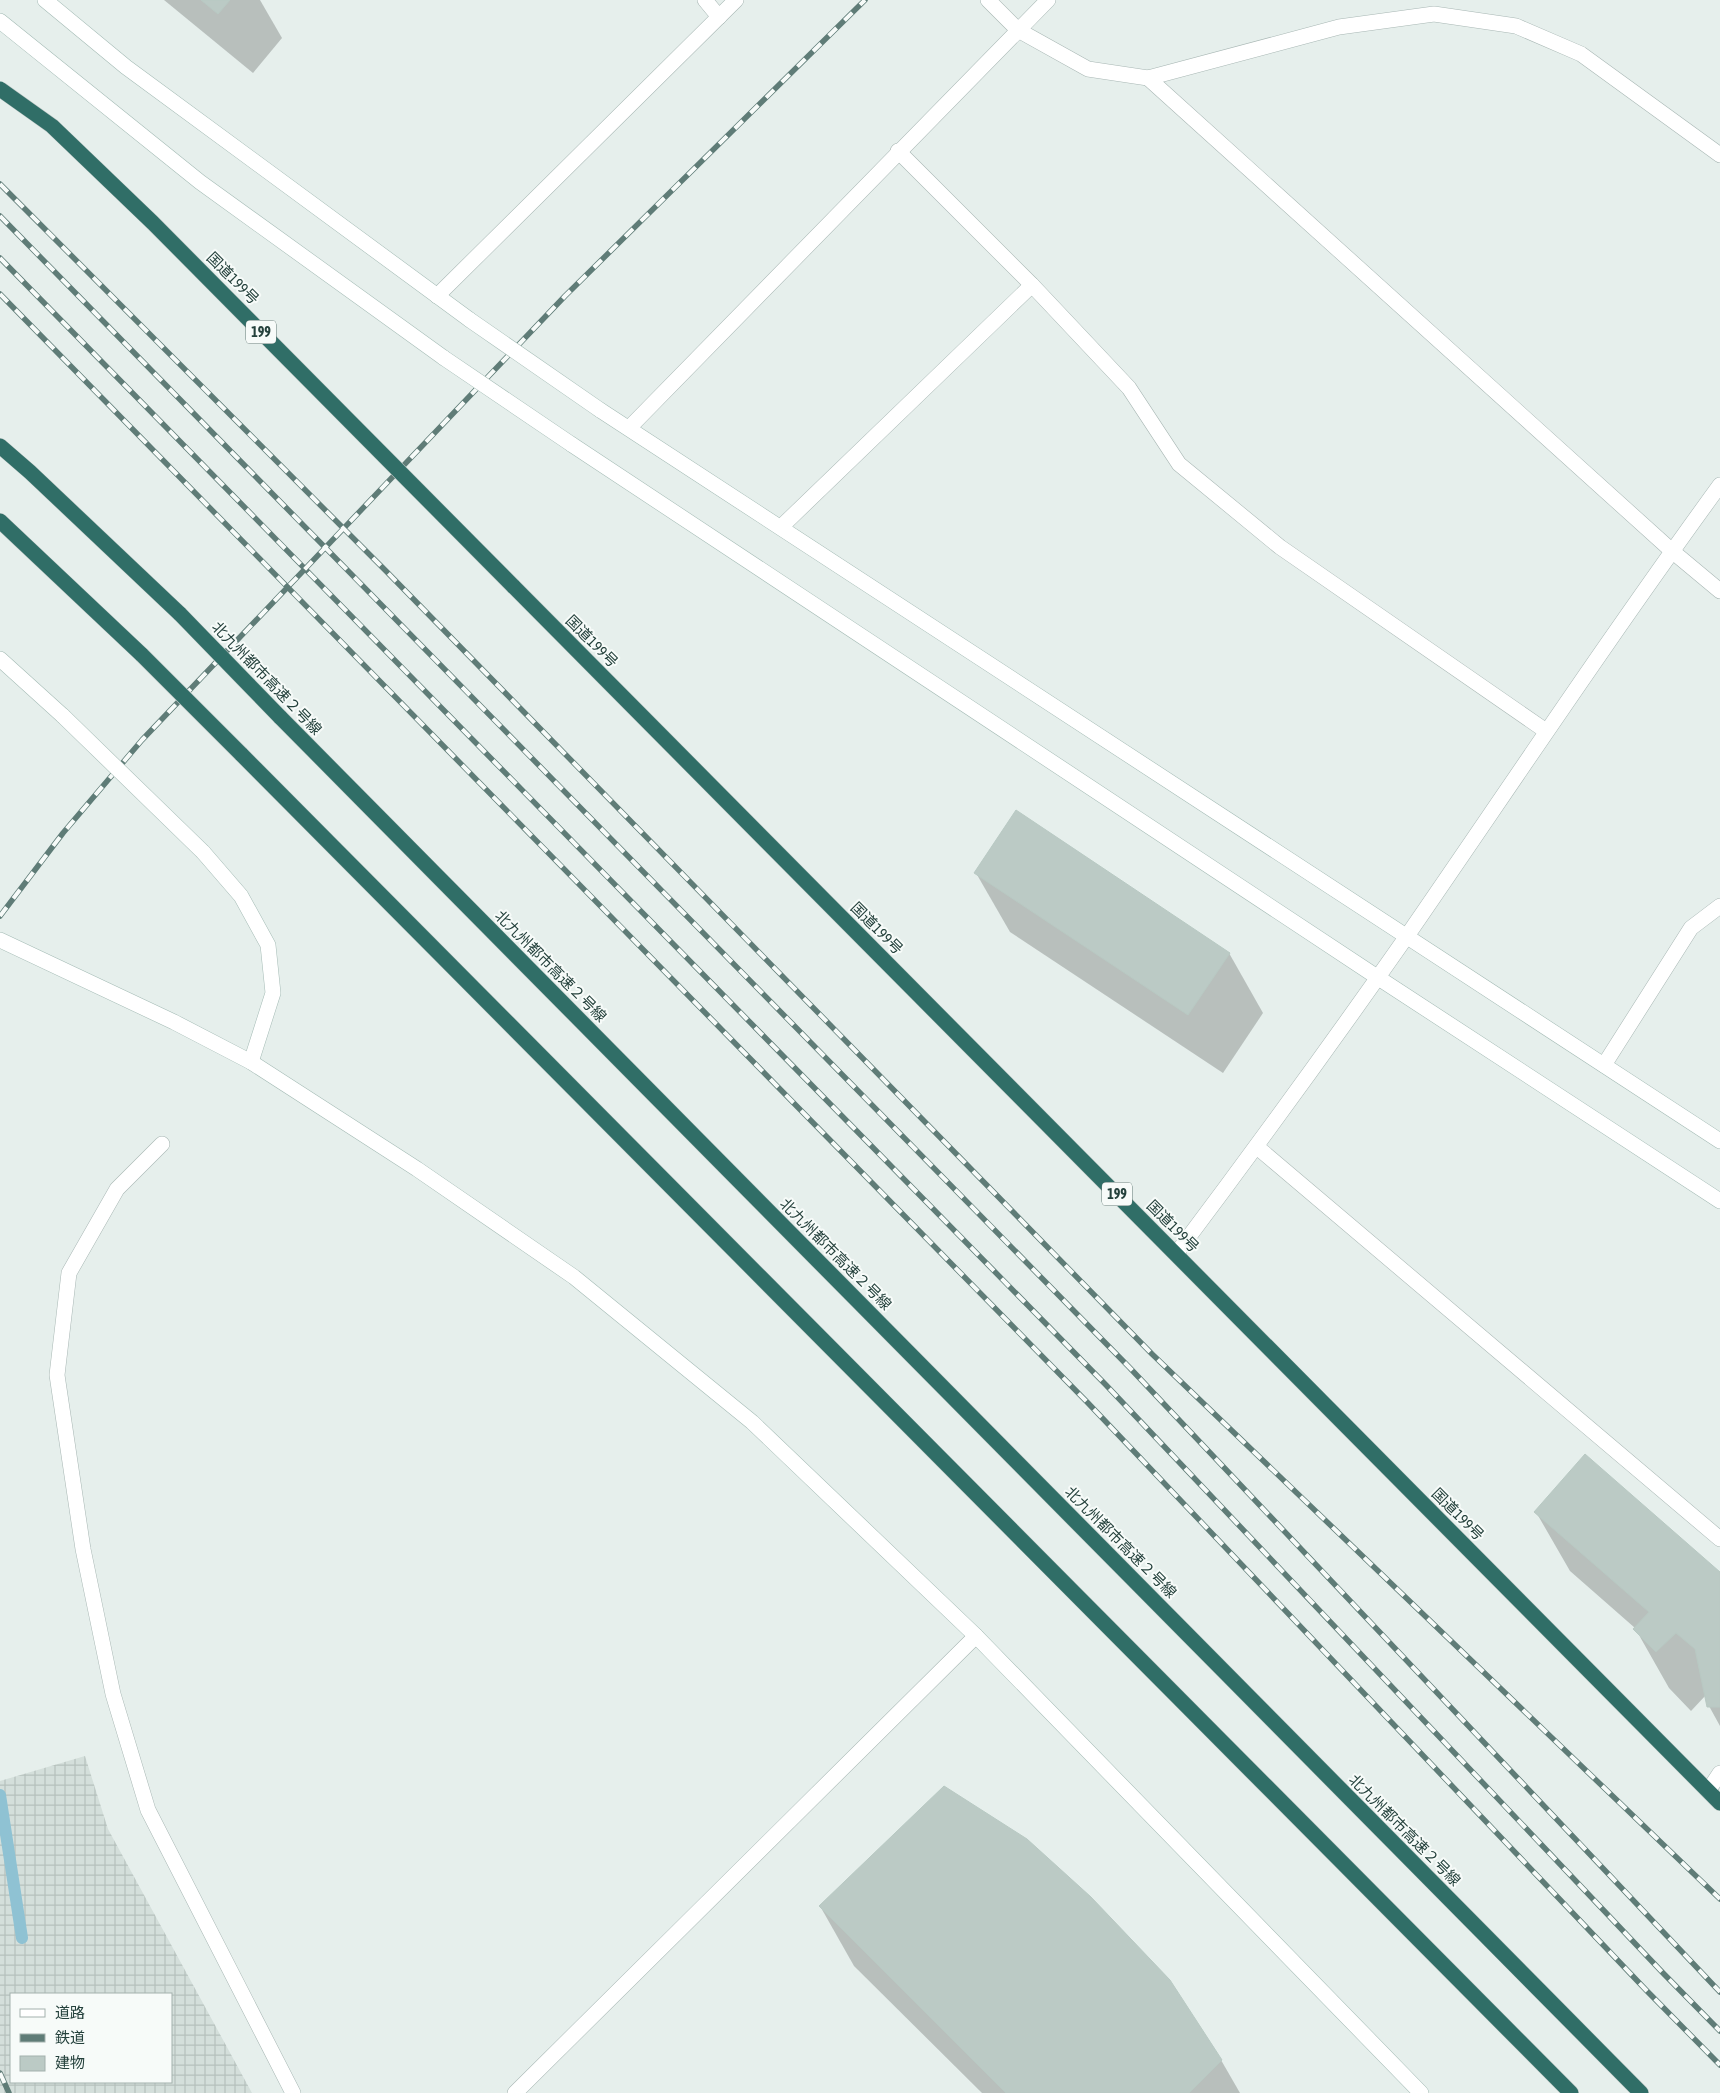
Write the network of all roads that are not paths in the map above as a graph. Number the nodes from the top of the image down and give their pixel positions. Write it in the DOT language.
graph roads {
  1 [pos="46,0"];
  2 [pos="705,0"];
  3 [pos="736,0"];
  4 [pos="1048,0"];
  5 [pos="989,2"];
  6 [pos="719,17"];
  7 [pos="0,21"];
  8 [pos="1018,30"];
  9 [pos="1148,78"];
  10 [pos="0,89"];
  11 [pos="898,152"];
  12 [pos="1720,155"];
  13 [pos="1032,285"];
  14 [pos="437,296"];
  15 [pos="629,428"];
  16 [pos="0,446"];
  17 [pos="1720,485"];
  18 [pos="0,521"];
  19 [pos="781,527"];
  20 [pos="1672,551"];
  21 [pos="1720,591"];
  22 [pos="0,658"];
  23 [pos="1546,731"];
  24 [pos="1720,906"];
  25 [pos="1407,936"];
  26 [pos="0,940"];
  27 [pos="1377,977"];
  28 [pos="251,1062"];
  29 [pos="1604,1065"];
  30 [pos="1720,1141"];
  31 [pos="162,1144"];
  32 [pos="1257,1146"];
  33 [pos="1720,1201"];
  34 [pos="1176,1254"];
  35 [pos="1720,1539"];
  36 [pos="976,1636"];
  37 [pos="1720,1773"];
  38 [pos="1708,1791"];
  39 [pos="1720,1803"];
  40 [pos="293,2093"];
  41 [pos="515,2093"];
  42 [pos="1422,2093"];
  43 [pos="1571,2093"];
  44 [pos="1641,2093"];
  1 -- 14 [label="street"];
  2 -- 6 [label="street"];
  3 -- 6 [label="street"];
  4 -- 8 [label="street"];
  5 -- 8 [label="street"];
  6 -- 14 [label="street"];
  7 -- 27 [label="street, bridge"];
  8 -- 9 [label="street"];
  8 -- 11 [label="street"];
  9 -- 12 [label="street"];
  9 -- 20 [label="street"];
  10 -- 34 [label="highway, 国道199号 / 199, bridge"];
  11 -- 13 [label="street"];
  11 -- 15 [label="street"];
  13 -- 19 [label="street"];
  13 -- 23 [label="street"];
  14 -- 15 [label="street, bridge"];
  15 -- 19 [label="street"];
  16 -- 44 [label="highway, 北九州都市高速２号線, bridge"];
  17 -- 20 [label="street"];
  18 -- 43 [label="highway, bridge"];
  19 -- 25 [label="street"];
  20 -- 21 [label="street"];
  20 -- 23 [label="street"];
  22 -- 28 [label="street, bridge"];
  23 -- 25 [label="street"];
  24 -- 29 [label="street"];
  25 -- 27 [label="street"];
  25 -- 29 [label="street"];
  26 -- 28 [label="street"];
  27 -- 32 [label="street"];
  27 -- 33 [label="street"];
  28 -- 36 [label="street"];
  29 -- 30 [label="street"];
  31 -- 40 [label="street"];
  32 -- 34 [label="street"];
  32 -- 35 [label="street"];
  34 -- 38 [label="highway, 国道199号 / 199"];
  36 -- 41 [label="street"];
  36 -- 42 [label="street"];
  37 -- 38 [label="street"];
  38 -- 39 [label="highway, 国道199号 / 199"];
}
